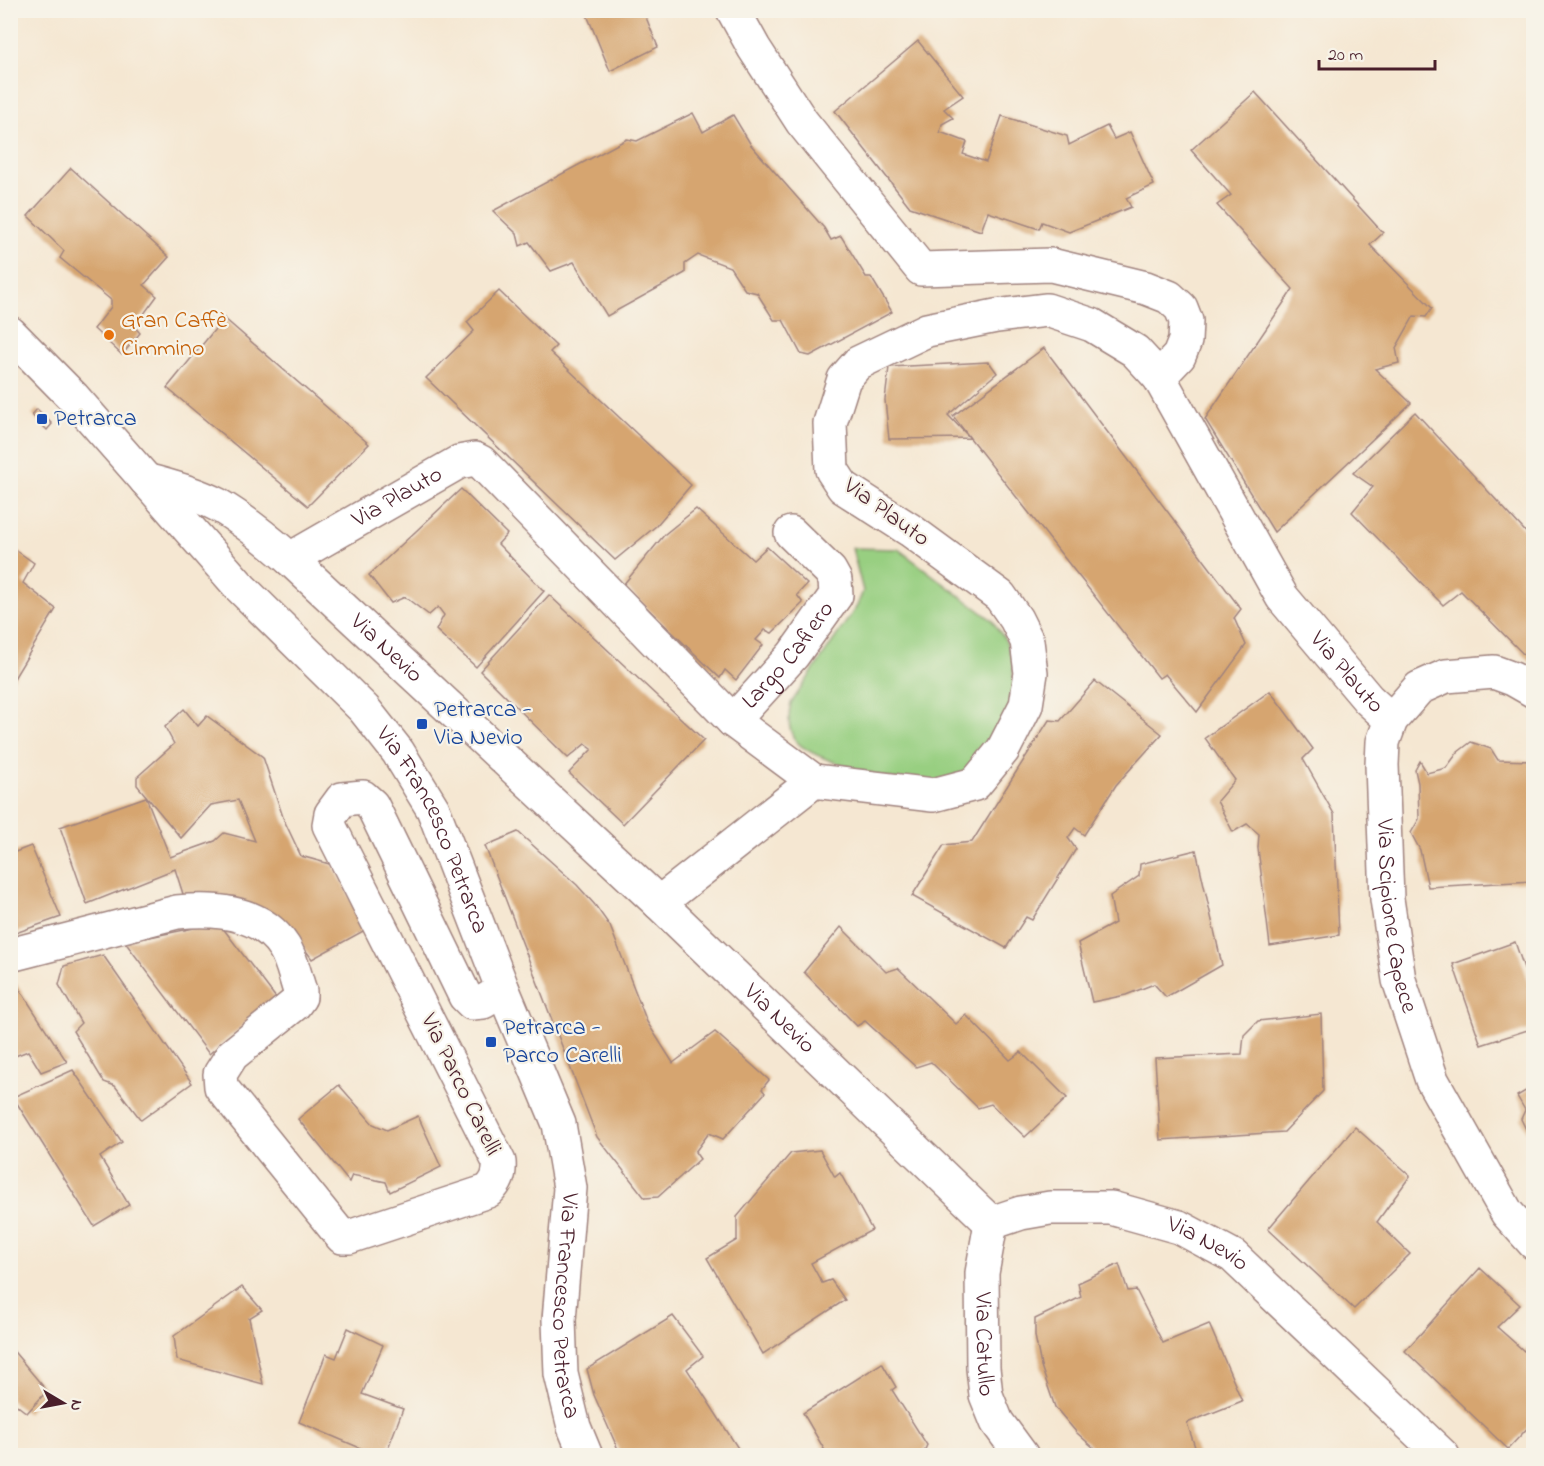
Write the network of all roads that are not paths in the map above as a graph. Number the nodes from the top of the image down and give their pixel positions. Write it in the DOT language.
graph roads {
  1 [pos="733,10"];
  2 [pos="10,333"];
  3 [pos="1159,377"];
  4 [pos="145,480"];
  5 [pos="791,532"];
  6 [pos="290,559"];
  7 [pos="1533,690"];
  8 [pos="1390,720"];
  9 [pos="733,721"];
  10 [pos="814,782"];
  11 [pos="658,903"];
  12 [pos="10,955"];
  13 [pos="503,990"];
  14 [pos="991,1223"];
  15 [pos="1533,1243"];
  16 [pos="586,1455"];
  17 [pos="1022,1455"];
  18 [pos="1443,1455"];
  1 -- 3 [label="street"];
  2 -- 4 [label="street, Via Francesco Petrarca"];
  3 -- 8 [label="street, Via Plauto"];
  3 -- 10 [label="street, Via Plauto"];
  4 -- 6 [label="street, Via Nevio"];
  4 -- 13 [label="street, Via Francesco Petrarca"];
  5 -- 9 [label="street, Largo Cafiero"];
  6 -- 9 [label="street, Via Plauto"];
  6 -- 11 [label="street, Via Nevio"];
  7 -- 8 [label="street, Via Scipione Capece"];
  8 -- 15 [label="street, Via Scipione Capece"];
  9 -- 10 [label="street, Via Plauto"];
  10 -- 11 [label="street"];
  11 -- 14 [label="street, Via Nevio"];
  12 -- 13 [label="street, Via Parco Carelli"];
  13 -- 16 [label="street, Via Francesco Petrarca"];
  14 -- 17 [label="street, Via Catullo"];
  14 -- 18 [label="street, Via Nevio"];
}
